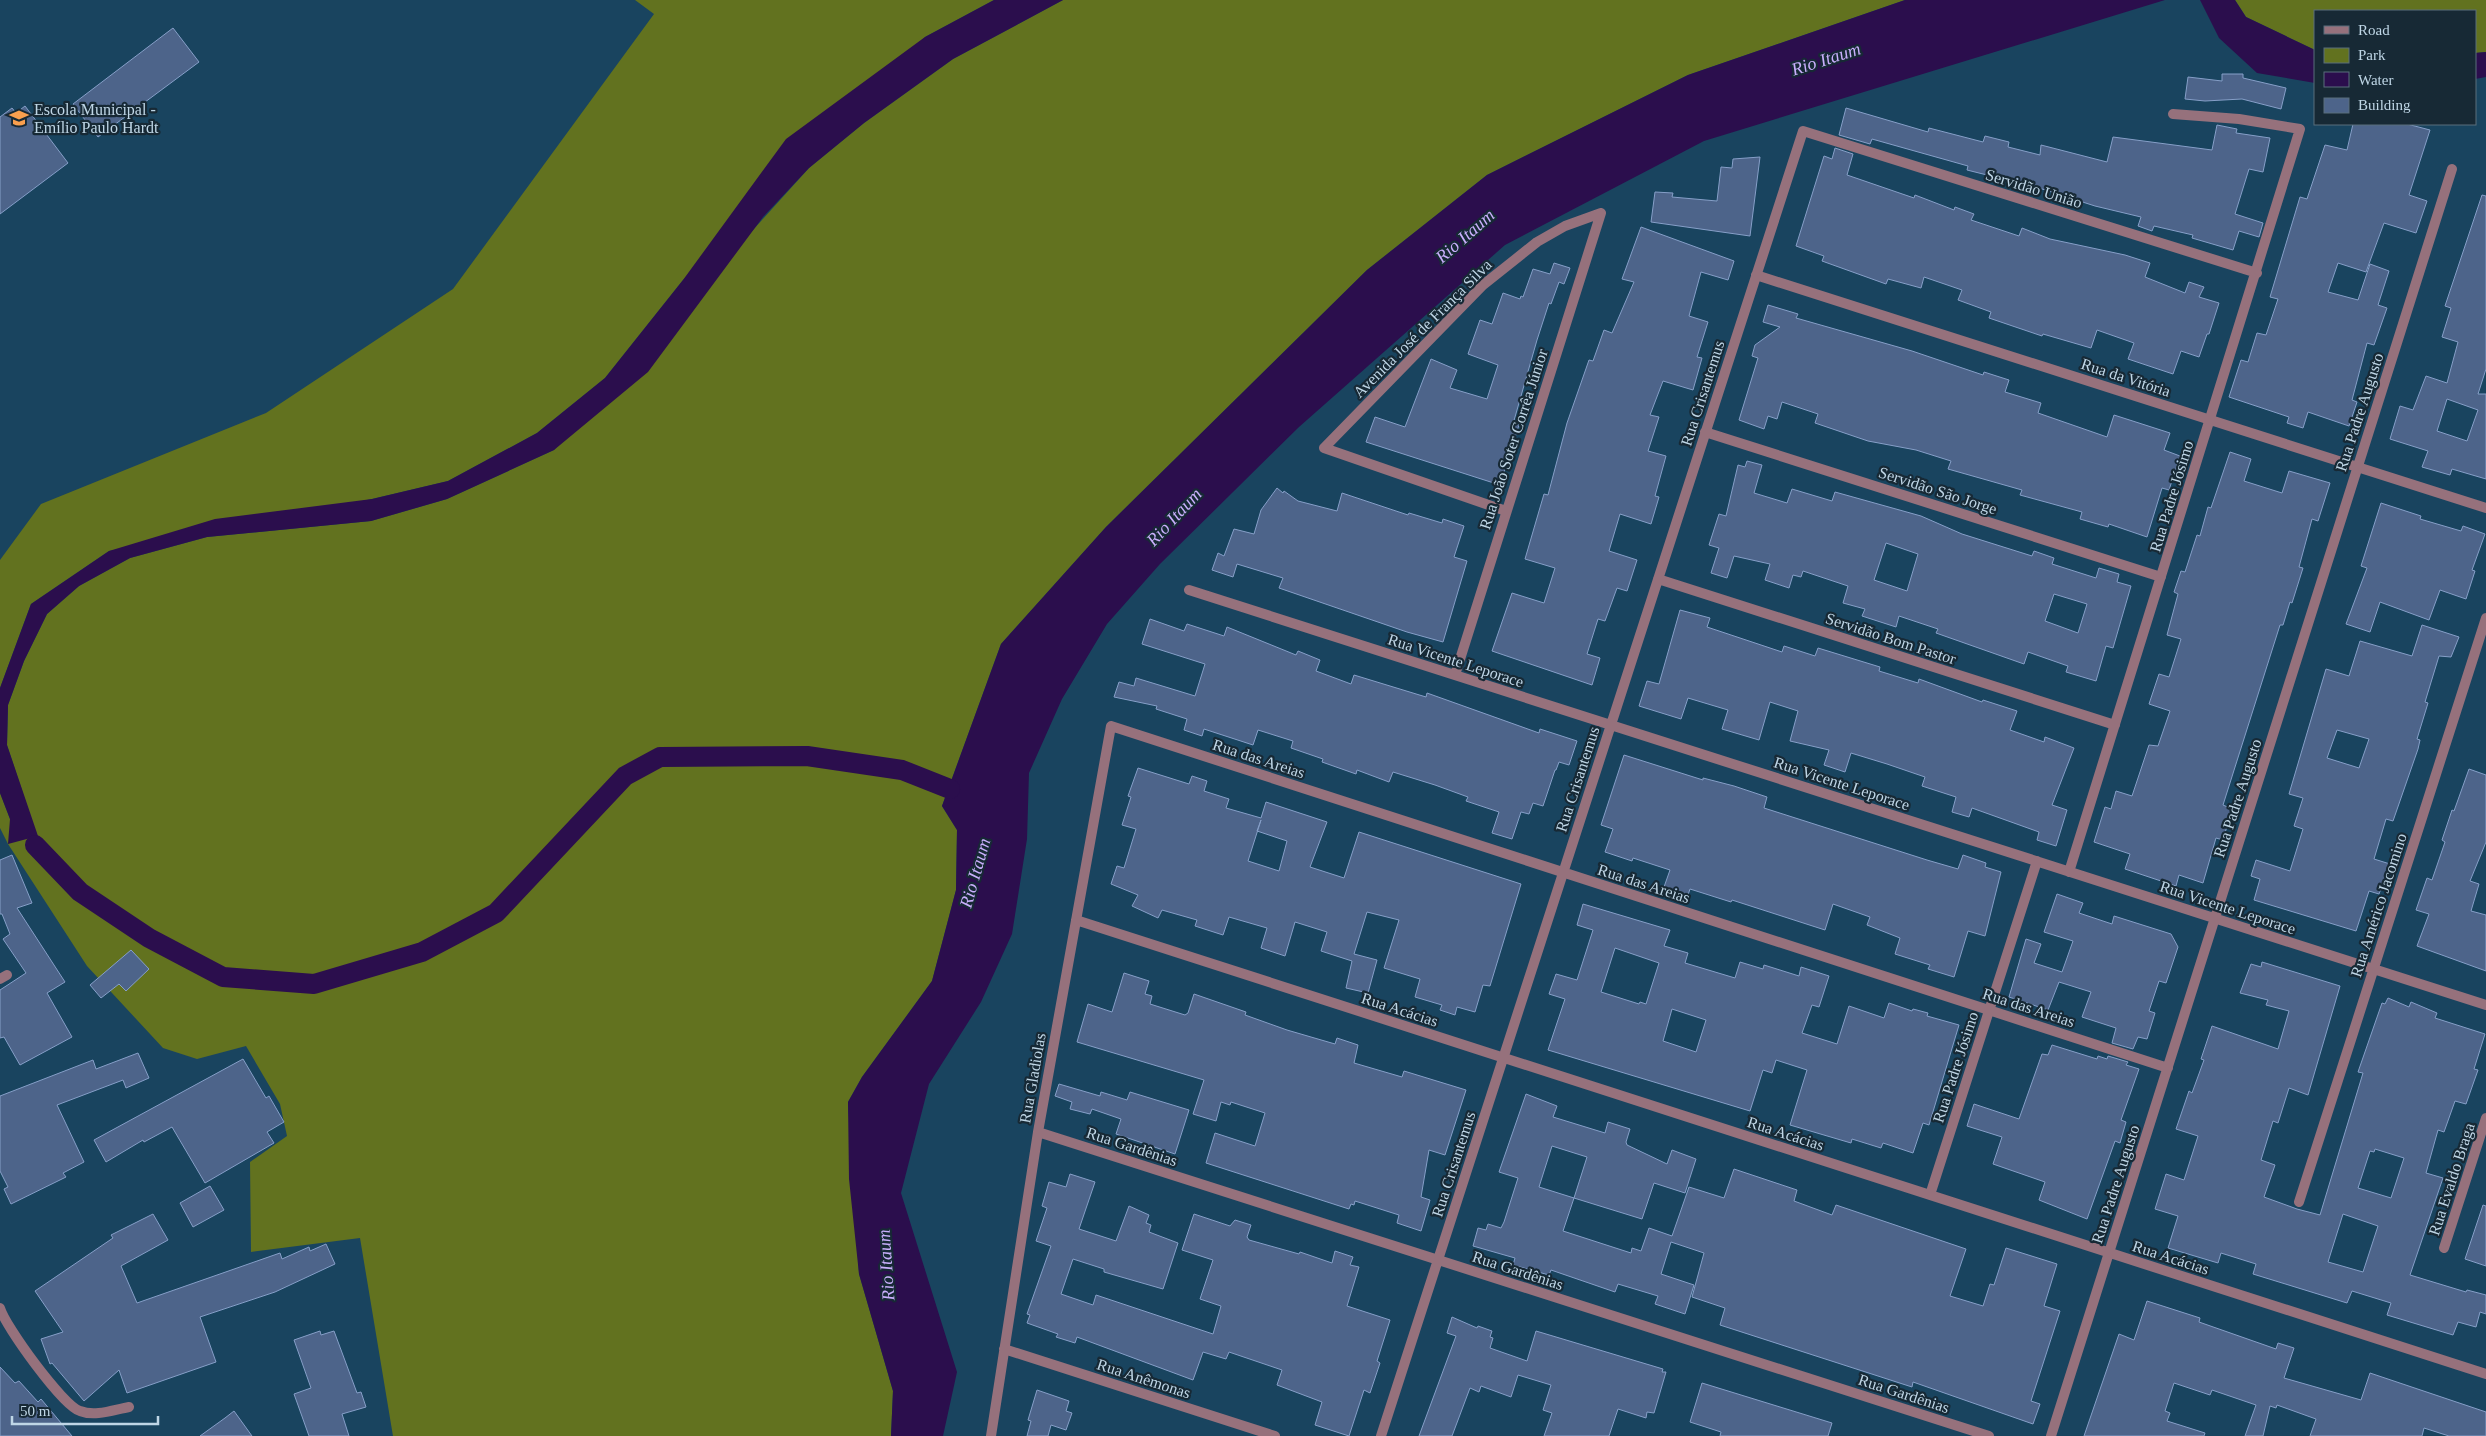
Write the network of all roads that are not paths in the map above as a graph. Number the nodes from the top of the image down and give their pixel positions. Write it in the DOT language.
graph roads {
  1 [pos="2173,114"];
  2 [pos="1803,131"];
  3 [pos="2452,169"];
  4 [pos="1601,213"];
  5 [pos="2257,273"];
  6 [pos="1756,275"];
  7 [pos="2211,420"];
  8 [pos="1705,432"];
  9 [pos="2358,467"];
  10 [pos="2486,508"];
  11 [pos="1506,511"];
  12 [pos="2162,577"];
  13 [pos="1658,579"];
  14 [pos="1189,590"];
  15 [pos="2486,618"];
  16 [pos="1455,675"];
  17 [pos="1611,725"];
  18 [pos="2115,725"];
  19 [pos="1111,726"];
  20 [pos="2037,862"];
  21 [pos="1563,872"];
  22 [pos="2069,872"];
  23 [pos="2215,918"];
  24 [pos="1076,920"];
  25 [pos="2374,969"];
  26 [pos="2486,1005"];
  27 [pos="1989,1010"];
  28 [pos="1503,1058"];
  29 [pos="2168,1068"];
  30 [pos="2486,1118"];
  31 [pos="1038,1132"];
  32 [pos="1930,1195"];
  33 [pos="2299,1202"];
  34 [pos="2444,1248"];
  35 [pos="2109,1253"];
  36 [pos="1438,1260"];
  37 [pos="0,1312"];
  38 [pos="1004,1349"];
  39 [pos="2486,1374"];
  40 [pos="129,1407"];
  41 [pos="991,1436"];
  42 [pos="1275,1436"];
  43 [pos="1380,1436"];
  44 [pos="1989,1436"];
  45 [pos="2051,1436"];
  1 -- 5 [label="street, Rua Padre Jósimo"];
  2 -- 5 [label="street, Servidão União"];
  2 -- 6 [label="street, Rua Crisantemus"];
  3 -- 9 [label="street, Rua Padre Augusto"];
  4 -- 11 [label="street, Rua João Soter Corrêa Júnior"];
  4 -- 11 [label="street, Avenida José de França Silva"];
  5 -- 7 [label="street, Rua Padre Jósimo"];
  6 -- 7 [label="street, Rua da Vitória"];
  6 -- 8 [label="street, Rua Crisantemus"];
  7 -- 9 [label="street, Rua da Vitória"];
  7 -- 12 [label="street, Rua Padre Jósimo"];
  8 -- 12 [label="street, Servidão São Jorge"];
  8 -- 13 [label="street, Rua Crisantemus"];
  9 -- 10 [label="street, Rua da Vitória"];
  9 -- 23 [label="street, Rua Padre Augusto"];
  11 -- 16 [label="street, Rua João Soter Corrêa Júnior"];
  12 -- 18 [label="street, Rua Padre Jósimo"];
  13 -- 17 [label="street, Rua Crisantemus"];
  13 -- 18 [label="street, Servidão Bom Pastor"];
  14 -- 16 [label="street, Rua Vicente Leporace"];
  15 -- 25 [label="street, Rua Américo Jacomino"];
  16 -- 17 [label="street, Rua Vicente Leporace"];
  17 -- 20 [label="street, Rua Vicente Leporace"];
  17 -- 21 [label="street, Rua Crisantemus"];
  18 -- 22 [label="street, Rua Padre Jósimo"];
  19 -- 21 [label="street, Rua das Areias"];
  19 -- 24 [label="street, Rua Gladiolas"];
  20 -- 22 [label="street, Rua Vicente Leporace"];
  20 -- 27 [label="street, Rua Padre Jósimo"];
  21 -- 27 [label="street, Rua das Areias"];
  21 -- 28 [label="street, Rua Crisantemus"];
  22 -- 23 [label="street, Rua Vicente Leporace"];
  23 -- 25 [label="street, Rua Vicente Leporace"];
  23 -- 29 [label="street, Rua Padre Augusto"];
  24 -- 28 [label="street, Rua Acácias"];
  24 -- 31 [label="street, Rua Gladiolas"];
  25 -- 26 [label="street, Rua Vicente Leporace"];
  25 -- 33 [label="street, Rua Américo Jacomino"];
  27 -- 29 [label="street, Rua das Areias"];
  27 -- 32 [label="street, Rua Padre Jósimo"];
  28 -- 32 [label="street, Rua Acácias"];
  28 -- 36 [label="street, Rua Crisantemus"];
  29 -- 35 [label="street, Rua Padre Augusto"];
  30 -- 34 [label="street, Rua Evaldo Braga"];
  31 -- 36 [label="street, Rua Gardênias"];
  31 -- 38 [label="street, Rua Gladiolas"];
  32 -- 35 [label="street, Rua Acácias"];
  35 -- 39 [label="street, Rua Acácias"];
  35 -- 45 [label="street, Rua Padre Augusto"];
  36 -- 43 [label="street, Rua Crisantemus"];
  36 -- 44 [label="street, Rua Gardênias"];
  37 -- 40 [label="street"];
  38 -- 41 [label="street, Rua Gladiolas"];
  38 -- 42 [label="street, Rua Anêmonas"];
}
